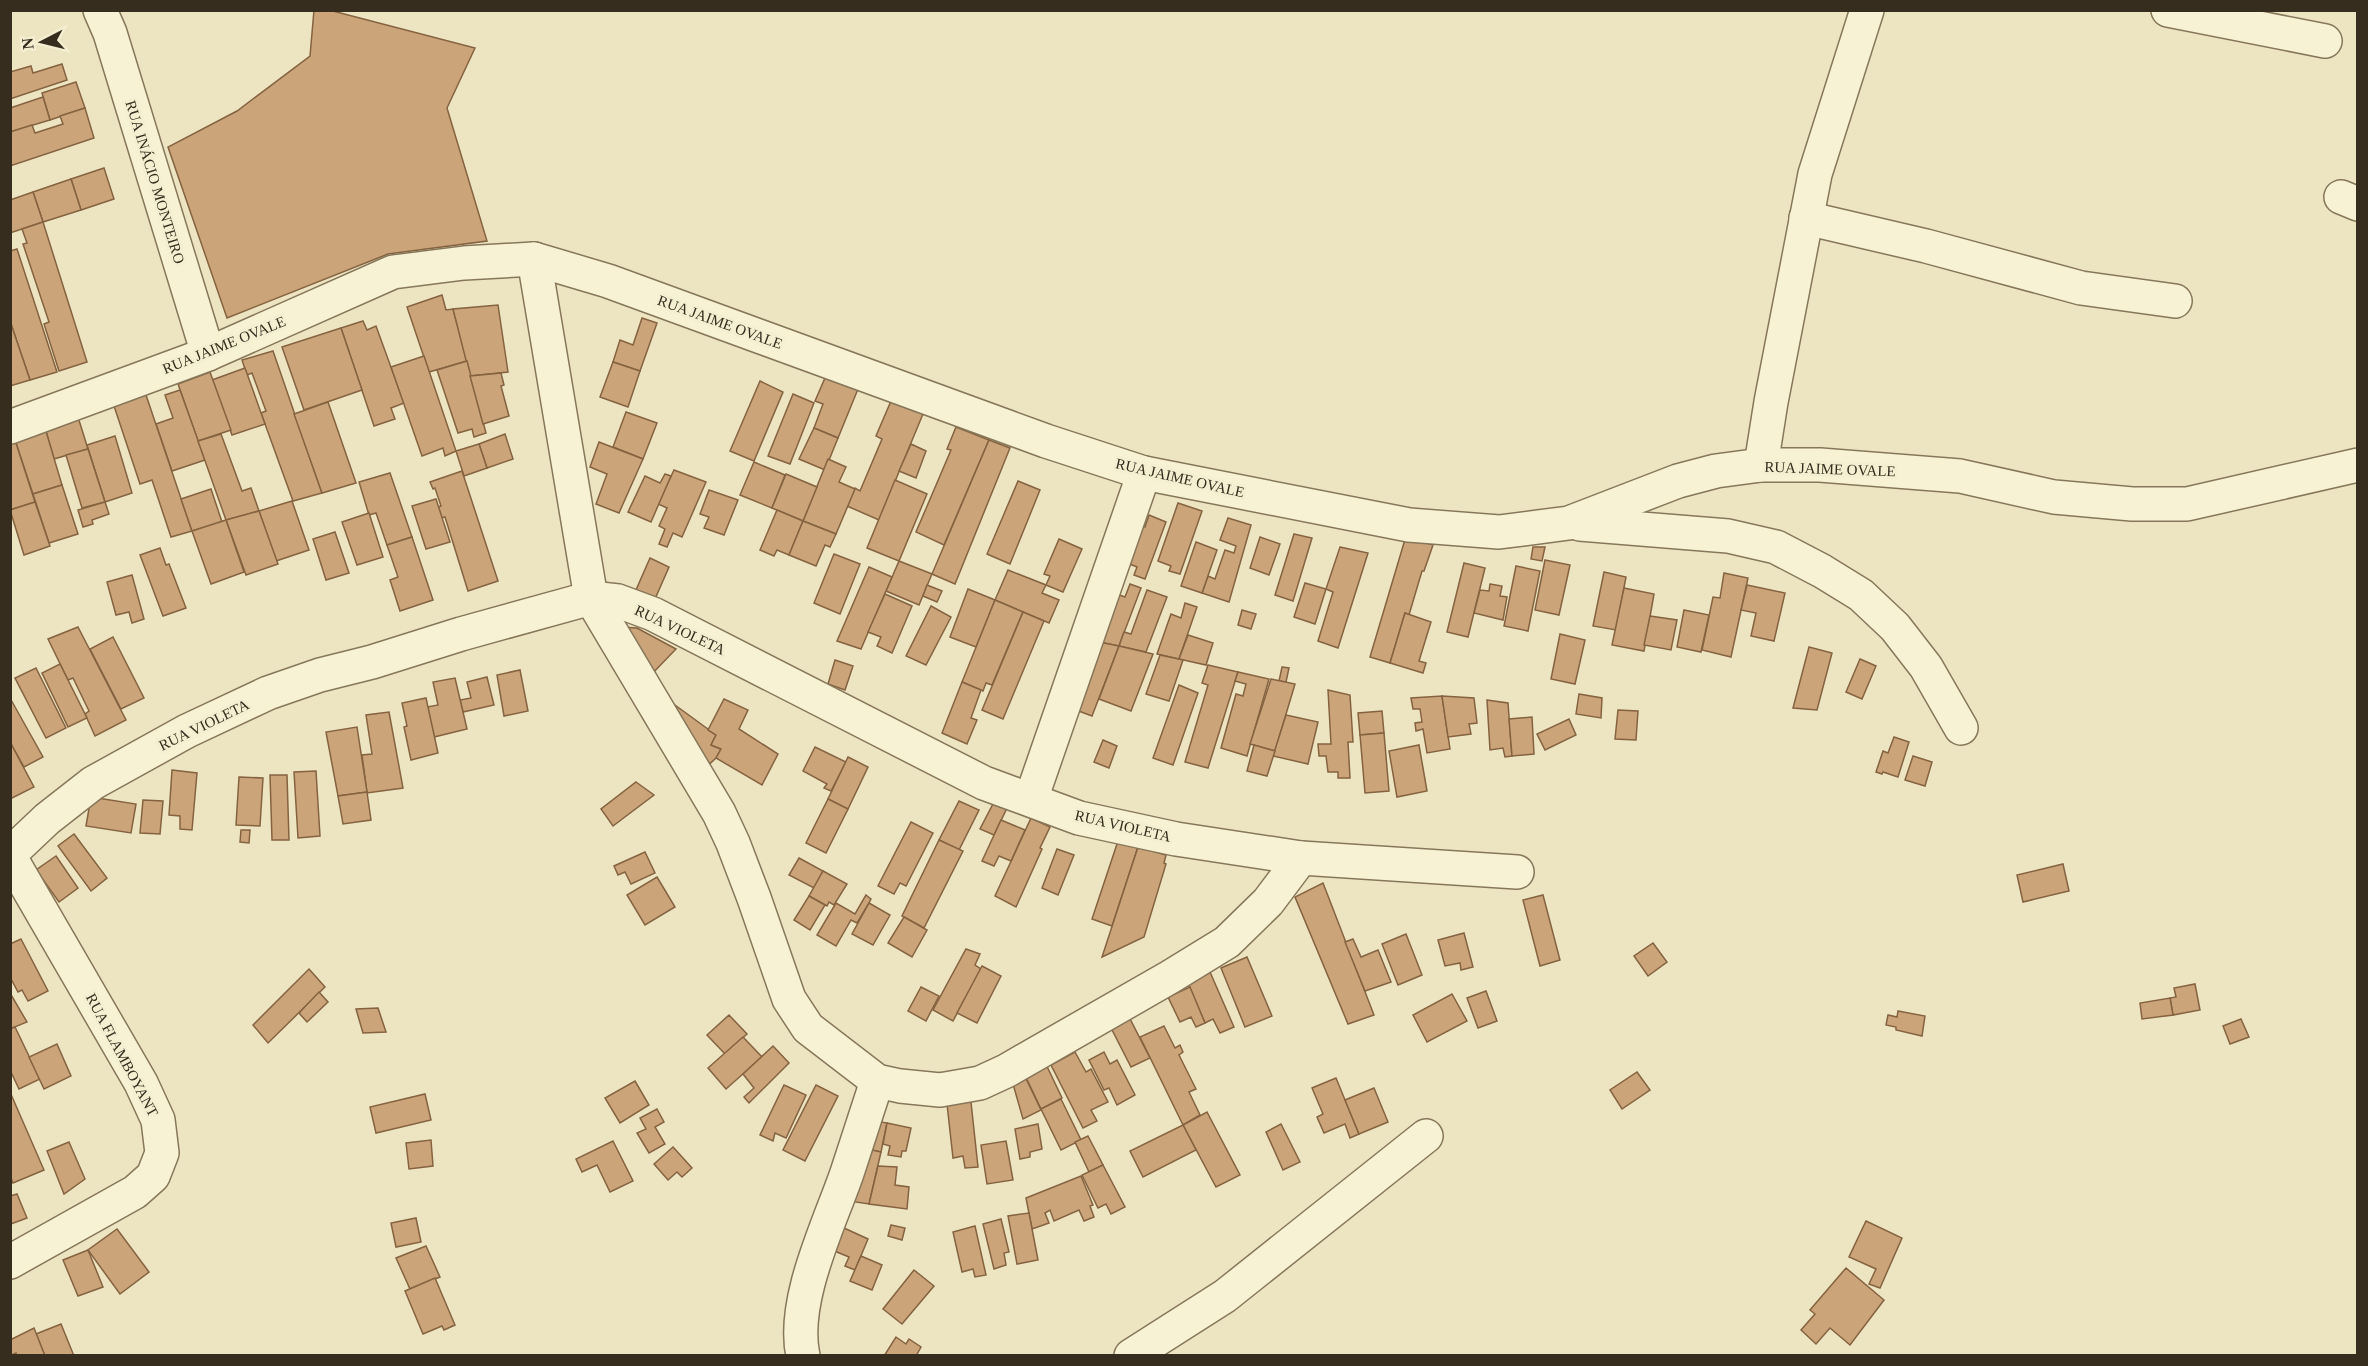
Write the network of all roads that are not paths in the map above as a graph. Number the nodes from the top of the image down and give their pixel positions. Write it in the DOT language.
graph roads {
  1 [pos="100,10"];
  2 [pos="1867,10"];
  3 [pos="2168,10"];
  4 [pos="2325,40"];
  5 [pos="1806,218"];
  6 [pos="534,259"];
  7 [pos="2175,301"];
  8 [pos="208,354"];
  9 [pos="10,427"];
  10 [pos="1761,465"];
  11 [pos="2358,465"];
  12 [pos="1144,473"];
  13 [pos="1569,523"];
  14 [pos="591,598"];
  15 [pos="1961,728"];
  16 [pos="1032,800"];
  17 [pos="10,856"];
  18 [pos="1301,858"];
  19 [pos="1517,872"];
  20 [pos="877,1081"];
  21 [pos="1426,1136"];
  22 [pos="10,1262"];
  23 [pos="803,1356"];
  24 [pos="1131,1356"];
  1 -- 8 [label="street, RUA INÁCIO MONTEIRO"];
  2 -- 5 [label="street"];
  3 -- 4 [label="street"];
  5 -- 7 [label="street"];
  5 -- 10 [label="street"];
  6 -- 8 [label="street, RUA JAIME OVALE"];
  6 -- 12 [label="street, RUA JAIME OVALE"];
  6 -- 14 [label="street"];
  8 -- 9 [label="street, RUA JAIME OVALE"];
  10 -- 11 [label="street, RUA JAIME OVALE"];
  10 -- 13 [label="street, RUA JAIME OVALE"];
  12 -- 13 [label="street, RUA JAIME OVALE"];
  12 -- 16 [label="street"];
  13 -- 15 [label="street"];
  14 -- 16 [label="street, RUA VIOLETA"];
  14 -- 17 [label="street, RUA VIOLETA"];
  14 -- 20 [label="street"];
  16 -- 18 [label="street, RUA VIOLETA"];
  17 -- 22 [label="street, RUA FLAMBOYANT"];
  18 -- 19 [label="street, RUA VIOLETA"];
  18 -- 20 [label="street"];
  20 -- 23 [label="street"];
  21 -- 24 [label="street"];
}
